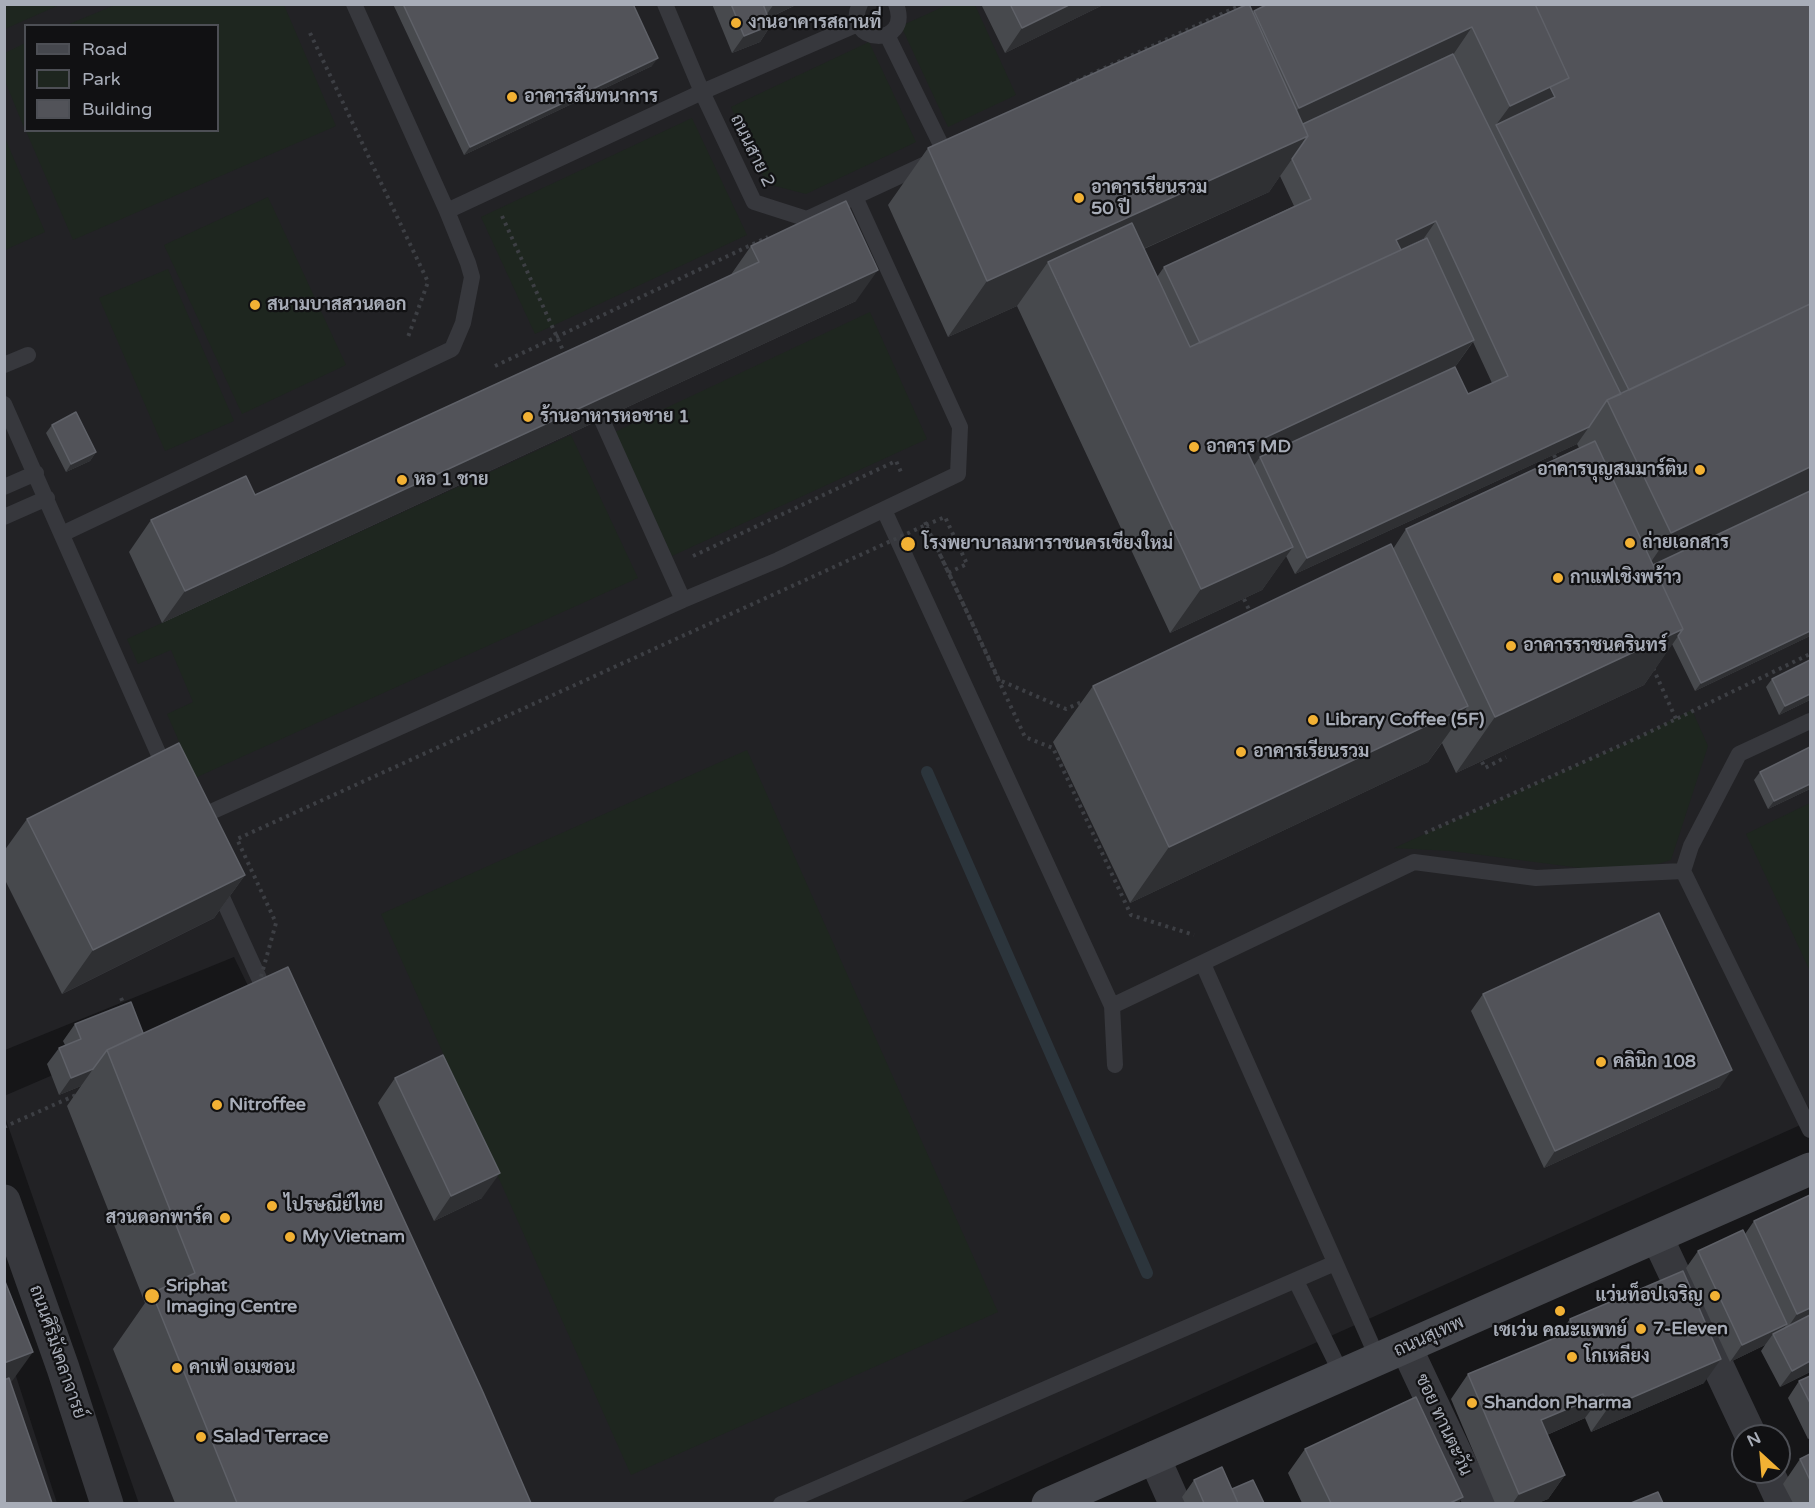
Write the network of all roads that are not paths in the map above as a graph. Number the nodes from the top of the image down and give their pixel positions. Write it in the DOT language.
graph roads {
  1 [pos="354,4"];
  2 [pos="665,4"];
  3 [pos="860,4"];
  4 [pos="896,4"];
  5 [pos="858,24"];
  6 [pos="887,35"];
  7 [pos="702,92"];
  8 [pos="855,196"];
  9 [pos="447,211"];
  10 [pos="28,355"];
  11 [pos="4,365"];
  12 [pos="4,404"];
  13 [pos="602,420"];
  14 [pos="36,473"];
  15 [pos="4,487"];
  16 [pos="47,498"];
  17 [pos="884,510"];
  18 [pos="4,517"];
  19 [pos="62,534"];
  20 [pos="683,600"];
  21 [pos="1810,721"];
  22 [pos="174,791"];
  23 [pos="188,822"];
  24 [pos="1683,871"];
  25 [pos="211,873"];
  26 [pos="1203,964"];
  27 [pos="1112,1006"];
  28 [pos="273,1010"];
  29 [pos="1115,1065"];
  30 [pos="1810,1130"];
  31 [pos="1810,1169"];
  32 [pos="4,1201"];
  33 [pos="1657,1237"];
  34 [pos="1335,1263"];
  35 [pos="1296,1281"];
  36 [pos="1392,1353"];
  37 [pos="1342,1375"];
  38 [pos="1745,1424"];
  39 [pos="1154,1457"];
  40 [pos="1774,1484"];
  41 [pos="107,1503"];
  42 [pos="781,1503"];
  43 [pos="1048,1503"];
  44 [pos="1175,1503"];
  45 [pos="1480,1503"];
  46 [pos="1783,1503"];
  1 -- 9 [label="lane"];
  2 -- 7 [label="lane, ถนนสาย 2"];
  3 -- 5 [label="lane"];
  4 -- 6 [label="lane"];
  5 -- 6 [label="lane"];
  5 -- 7 [label="lane"];
  6 -- 8 [label="lane"];
  7 -- 8 [label="lane, ถนนสาย 2"];
  7 -- 9 [label="lane"];
  8 -- 17 [label="lane"];
  9 -- 19 [label="lane"];
  10 -- 11 [label="lane"];
  12 -- 14 [label="lane"];
  13 -- 20 [label="lane"];
  14 -- 15 [label="lane"];
  14 -- 16 [label="lane"];
  16 -- 18 [label="lane"];
  16 -- 19 [label="lane"];
  17 -- 20 [label="lane"];
  17 -- 27 [label="lane"];
  19 -- 22 [label="lane"];
  20 -- 23 [label="lane"];
  21 -- 24 [label="lane"];
  24 -- 26 [label="lane"];
  24 -- 30 [label="lane"];
  25 -- 28 [label="lane"];
  26 -- 27 [label="lane"];
  26 -- 34 [label="lane"];
  27 -- 29 [label="lane"];
  31 -- 33 [label="main road, ถนนสุเทพ"];
  32 -- 41 [label="street, ถนนศิริมังคลาจารย์"];
  33 -- 36 [label="main road, ถนนสุเทพ"];
  33 -- 38 [label="street"];
  34 -- 35 [label="lane"];
  34 -- 36 [label="lane"];
  35 -- 37 [label="lane"];
  35 -- 42 [label="lane"];
  36 -- 37 [label="main road, ถนนสุเทพ"];
  36 -- 45 [label="street, ซอย ทานตะวัน"];
  37 -- 39 [label="main road, ถนนสุเทพ"];
  39 -- 43 [label="main road, ถนนสุเทพ"];
  39 -- 44 [label="street"];
  40 -- 46 [label="street"];
}
